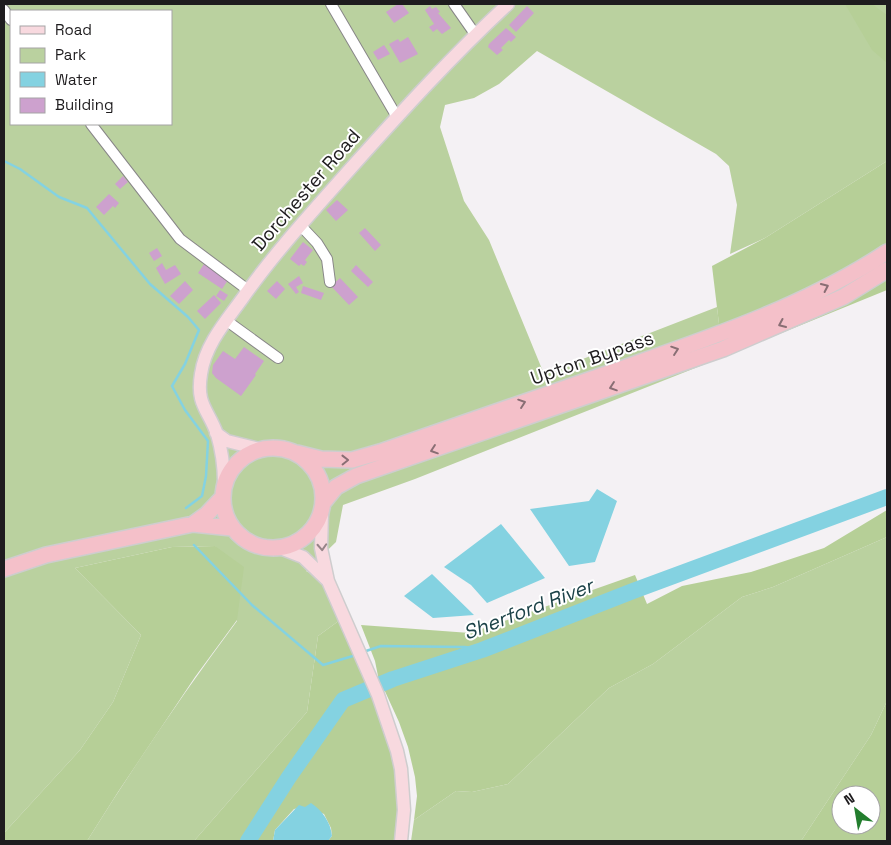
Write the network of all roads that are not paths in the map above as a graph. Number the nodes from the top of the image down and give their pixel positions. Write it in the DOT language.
graph roads {
  1 [pos="331,4"];
  2 [pos="454,4"];
  3 [pos="508,4"];
  4 [pos="475,34"];
  5 [pos="396,117"];
  6 [pos="92,125"];
  7 [pos="300,225"];
  8 [pos="887,252"];
  9 [pos="887,270"];
  10 [pos="330,282"];
  11 [pos="248,290"];
  12 [pos="227,321"];
  13 [pos="278,358"];
  14 [pos="216,433"];
  15 [pos="259,449"];
  16 [pos="297,453"];
  17 [pos="223,490"];
  18 [pos="322,508"];
  19 [pos="193,524"];
  20 [pos="232,528"];
  21 [pos="280,548"];
  22 [pos="4,569"];
  23 [pos="328,582"];
  24 [pos="401,841"];
  1 -- 5 [label="street"];
  2 -- 4 [label="street"];
  3 -- 4 [label="main road, Dorchester Road"];
  4 -- 5 [label="main road, Dorchester Road"];
  5 -- 7 [label="main road, Dorchester Road"];
  6 -- 11 [label="street"];
  7 -- 10 [label="street"];
  7 -- 11 [label="main road, Dorchester Road"];
  16 -- 8 [label="highway, Upton Bypass, one-way"];
  9 -- 18 [label="highway, Upton Bypass, one-way"];
  11 -- 12 [label="main road, Dorchester Road"];
  12 -- 13 [label="street"];
  12 -- 14 [label="main road, Dorchester Road"];
  14 -- 15 [label="main road"];
  14 -- 17 [label="main road, Dorchester Road"];
  15 -- 16 [label="highway"];
  15 -- 17 [label="highway"];
  16 -- 18 [label="highway"];
  17 -- 19 [label="highway"];
  17 -- 20 [label="highway"];
  18 -- 21 [label="highway"];
  18 -- 23 [label="main road, one-way"];
  19 -- 20 [label="highway"];
  19 -- 22 [label="highway"];
  20 -- 21 [label="highway"];
  21 -- 23 [label="main road"];
  23 -- 24 [label="main road"];
}
